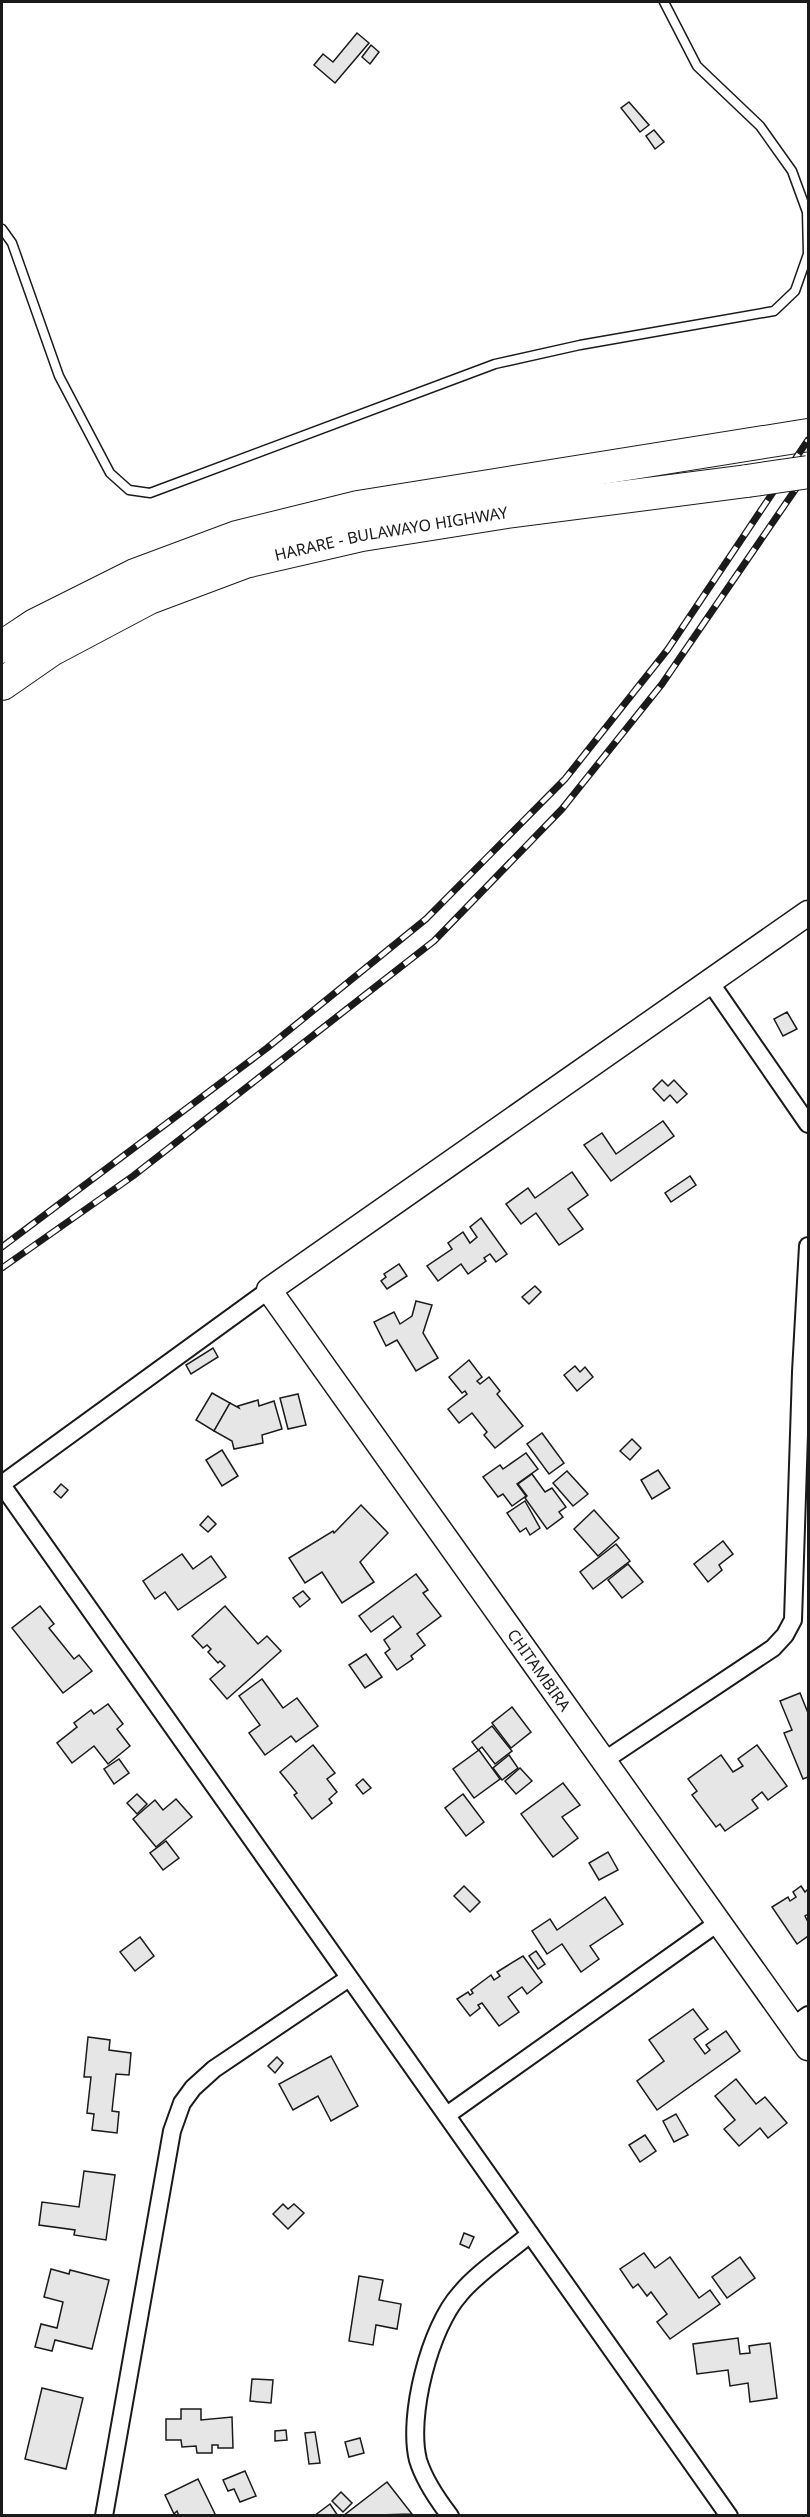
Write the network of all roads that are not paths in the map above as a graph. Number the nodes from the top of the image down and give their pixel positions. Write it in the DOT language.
graph roads {
  1 [pos="664,2"];
  2 [pos="2,230"];
  3 [pos="797,437"];
  4 [pos="808,472"];
  5 [pos="2,647"];
  6 [pos="2,684"];
  7 [pos="808,913"];
  8 [pos="710,982"];
  9 [pos="808,1124"];
  10 [pos="808,1246"];
  11 [pos="269,1290"];
  12 [pos="805,1372"];
  13 [pos="2,1485"];
  14 [pos="605,1760"];
  15 [pos="719,1922"];
  16 [pos="349,1978"];
  17 [pos="801,2020"];
  18 [pos="808,2048"];
  19 [pos="447,2115"];
  20 [pos="530,2235"];
  21 [pos="104,2516"];
  22 [pos="450,2516"];
  23 [pos="729,2516"];
  1 -- 2 [label="lane"];
  3 -- 5 [label="highway, HARARE - BULAWAYO HIGHWAY"];
  4 -- 6 [label="highway, HARARE - BULAWAYO HIGHWAY, bridge"];
  7 -- 8 [label="street"];
  8 -- 9 [label="street"];
  8 -- 11 [label="street"];
  10 -- 12 [label="street"];
  11 -- 13 [label="street"];
  11 -- 14 [label="street, CHITAMBIRA"];
  12 -- 14 [label="street"];
  13 -- 16 [label="street"];
  14 -- 15 [label="street, CHITAMBIRA"];
  15 -- 17 [label="street, CHITAMBIRA"];
  15 -- 19 [label="street"];
  16 -- 19 [label="street"];
  16 -- 21 [label="street"];
  17 -- 18 [label="street, CHITAMBIRA"];
  19 -- 20 [label="street"];
  20 -- 22 [label="street"];
  20 -- 23 [label="street"];
}
